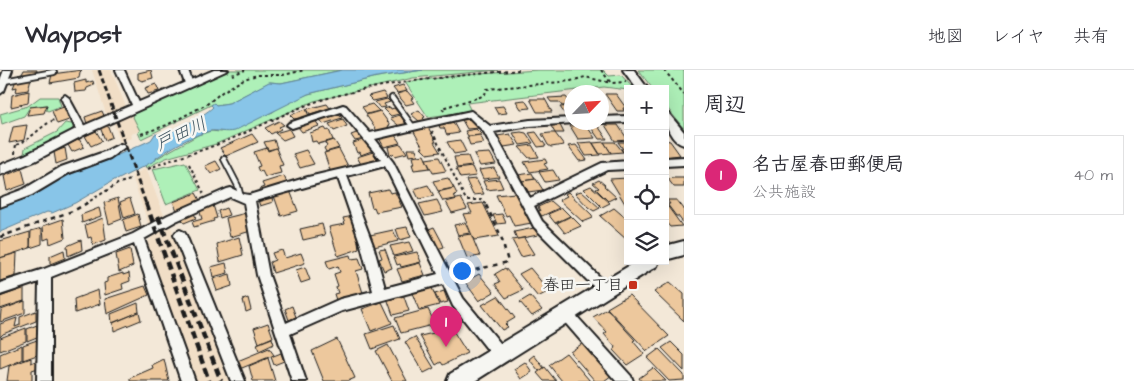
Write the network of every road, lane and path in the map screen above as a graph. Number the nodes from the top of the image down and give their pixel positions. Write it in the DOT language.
graph roads {
  1 [pos="8,70"];
  2 [pos="120,70"];
  3 [pos="184,70"];
  4 [pos="223,70"];
  5 [pos="305,70"];
  6 [pos="601,70"];
  7 [pos="628,70"];
  8 [pos="664,70"];
  9 [pos="54,72"];
  10 [pos="4,81"];
  11 [pos="611,82"];
  12 [pos="630,82"];
  13 [pos="189,84"];
  14 [pos="640,85"];
  15 [pos="0,91"];
  16 [pos="684,94"];
  17 [pos="65,98"];
  18 [pos="392,98"];
  19 [pos="137,107"];
  20 [pos="448,119"];
  21 [pos="624,119"];
  22 [pos="54,120"];
  23 [pos="609,120"];
  24 [pos="564,121"];
  25 [pos="669,122"];
  26 [pos="428,123"];
  27 [pos="292,125"];
  28 [pos="413,127"];
  29 [pos="488,130"];
  30 [pos="82,131"];
  31 [pos="141,134"];
  32 [pos="368,137"];
  33 [pos="684,140"];
  34 [pos="16,145"];
  35 [pos="120,147"];
  36 [pos="224,159"];
  37 [pos="388,162"];
  38 [pos="669,162"];
  39 [pos="684,162"];
  40 [pos="189,164"];
  41 [pos="624,164"];
  42 [pos="0,170"];
  43 [pos="341,173"];
  44 [pos="131,180"];
  45 [pos="245,198"];
  46 [pos="208,202"];
  47 [pos="0,203"];
  48 [pos="528,204"];
  49 [pos="180,235"];
  50 [pos="0,237"];
  51 [pos="137,237"];
  52 [pos="684,248"];
  53 [pos="669,251"];
  54 [pos="644,265"];
  55 [pos="45,274"];
  56 [pos="444,278"];
  57 [pos="604,289"];
  58 [pos="0,290"];
  59 [pos="380,294"];
  60 [pos="566,314"];
  61 [pos="282,331"];
  62 [pos="500,354"];
  63 [pos="44,381"];
  64 [pos="188,381"];
  65 [pos="238,381"];
  66 [pos="299,381"];
  67 [pos="457,381"];
  68 [pos="626,381"];
  1 -- 10 [label="street"];
  2 -- 19 [label="street"];
  3 -- 13 [label="street"];
  4 -- 13 [label="street"];
  5 -- 31 [label="path"];
  6 -- 11 [label="path"];
  7 -- 14 [label="street"];
  8 -- 16 [label="path"];
  9 -- 10 [label="lane"];
  10 -- 15 [label="street"];
  11 -- 12 [label="path"];
  11 -- 20 [label="path"];
  13 -- 19 [label="street"];
  17 -- 30 [label="street"];
  18 -- 28 [label="lane"];
  19 -- 30 [label="street"];
  20 -- 26 [label="street"];
  20 -- 29 [label="street"];
  21 -- 23 [label="street"];
  22 -- 34 [label="path"];
  24 -- 29 [label="street"];
  25 -- 33 [label="street"];
  26 -- 28 [label="street"];
  26 -- 56 [label="path"];
  27 -- 32 [label="street"];
  28 -- 32 [label="street"];
  29 -- 48 [label="street"];
  30 -- 42 [label="street"];
  32 -- 37 [label="street"];
  35 -- 47 [label="street"];
  36 -- 45 [label="lane"];
  37 -- 43 [label="street"];
  37 -- 56 [label="street"];
  38 -- 39 [label="street"];
  40 -- 46 [label="path"];
  41 -- 48 [label="street"];
  43 -- 45 [label="street"];
  43 -- 59 [label="street"];
  44 -- 50 [label="path"];
  45 -- 46 [label="street"];
  45 -- 61 [label="street"];
  46 -- 51 [label="street"];
  48 -- 57 [label="street"];
  49 -- 65 [label="street"];
  51 -- 55 [label="street"];
  51 -- 64 [label="street"];
  52 -- 53 [label="street"];
  54 -- 57 [label="street"];
  55 -- 58 [label="street"];
  55 -- 63 [label="street"];
  56 -- 59 [label="street"];
  56 -- 62 [label="street"];
  57 -- 60 [label="street"];
  59 -- 61 [label="street"];
  60 -- 62 [label="street"];
  60 -- 68 [label="street"];
  61 -- 66 [label="street"];
  62 -- 67 [label="street"];
}
